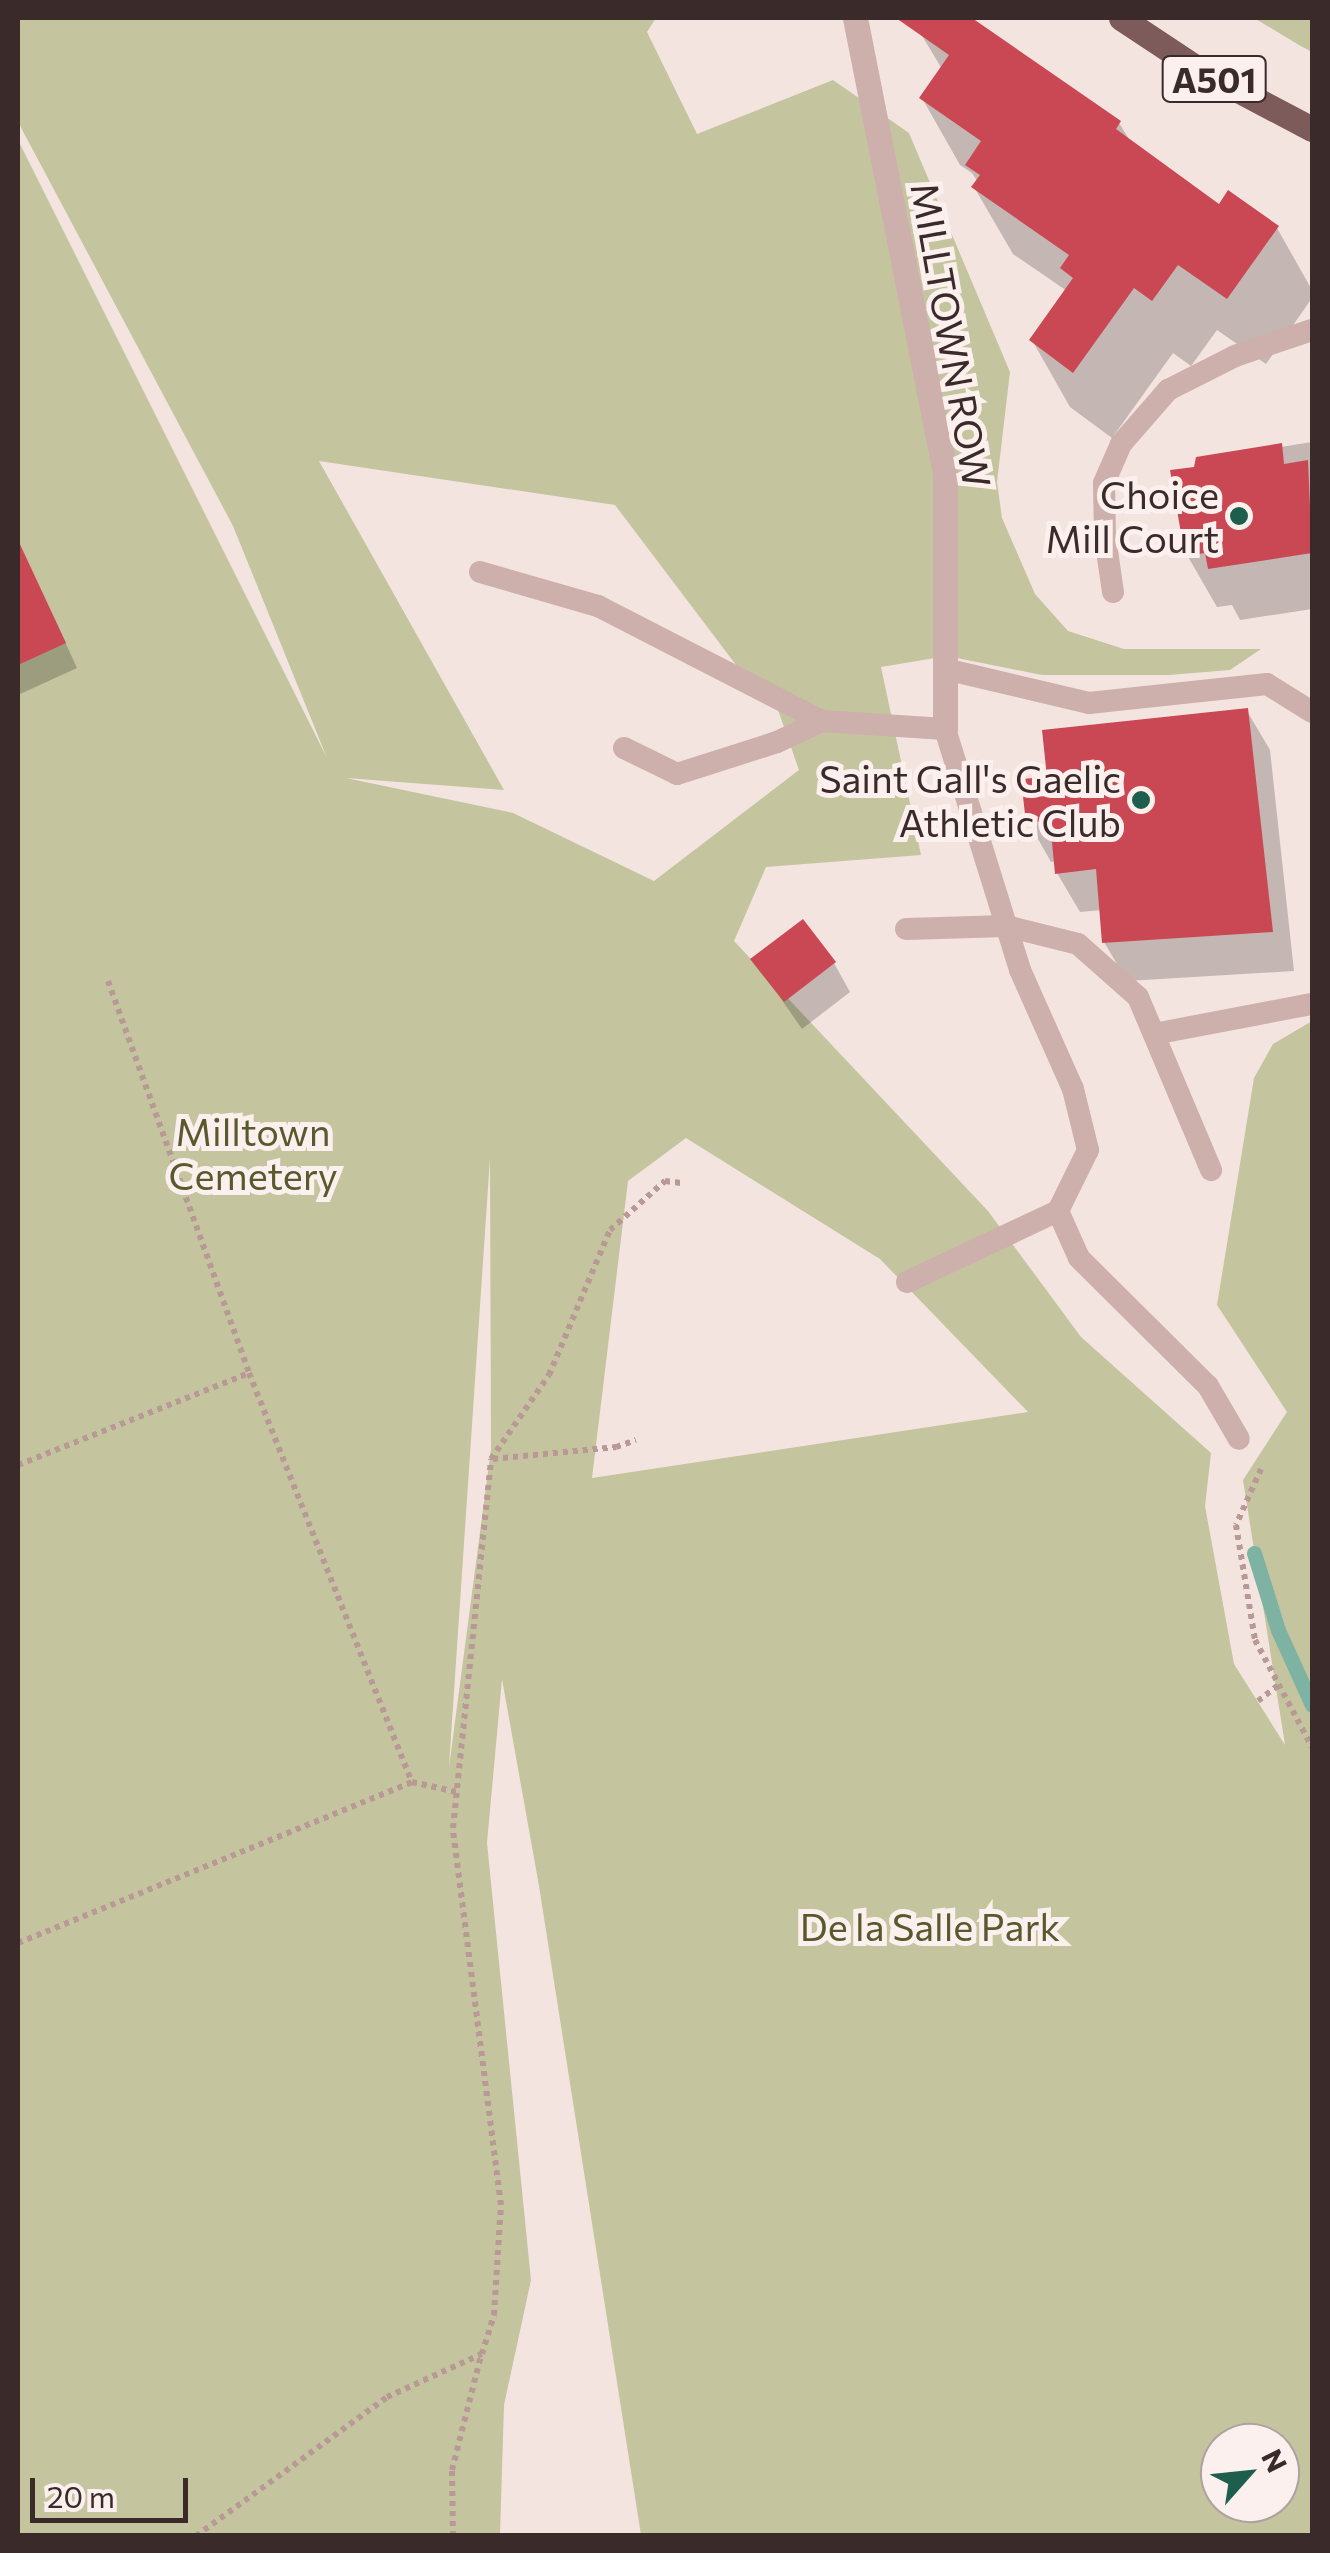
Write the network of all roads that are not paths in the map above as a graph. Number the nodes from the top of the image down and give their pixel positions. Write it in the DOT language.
graph roads {
  1 [pos="854,18"];
  2 [pos="1121,18"];
  3 [pos="1312,129"];
  4 [pos="1312,330"];
  5 [pos="480,572"];
  6 [pos="1113,592"];
  7 [pos="945,669"];
  8 [pos="1312,712"];
  9 [pos="822,721"];
  10 [pos="945,730"];
  11 [pos="624,748"];
  12 [pos="1006,926"];
  13 [pos="906,930"];
  14 [pos="1312,1004"];
  15 [pos="1154,1034"];
  16 [pos="1210,1170"];
  17 [pos="1058,1211"];
  18 [pos="907,1282"];
  19 [pos="1239,1439"];
  1 -- 7 [label="street, MILLTOWN ROW"];
  2 -- 3 [label="main road, A501"];
  4 -- 6 [label="lane"];
  5 -- 9 [label="lane"];
  7 -- 8 [label="lane"];
  7 -- 10 [label="street, MILLTOWN ROW"];
  9 -- 10 [label="lane"];
  9 -- 11 [label="lane"];
  10 -- 12 [label="lane"];
  12 -- 13 [label="lane"];
  12 -- 15 [label="lane"];
  12 -- 17 [label="lane"];
  14 -- 15 [label="lane"];
  15 -- 16 [label="lane"];
  17 -- 18 [label="lane"];
  17 -- 19 [label="lane"];
}
